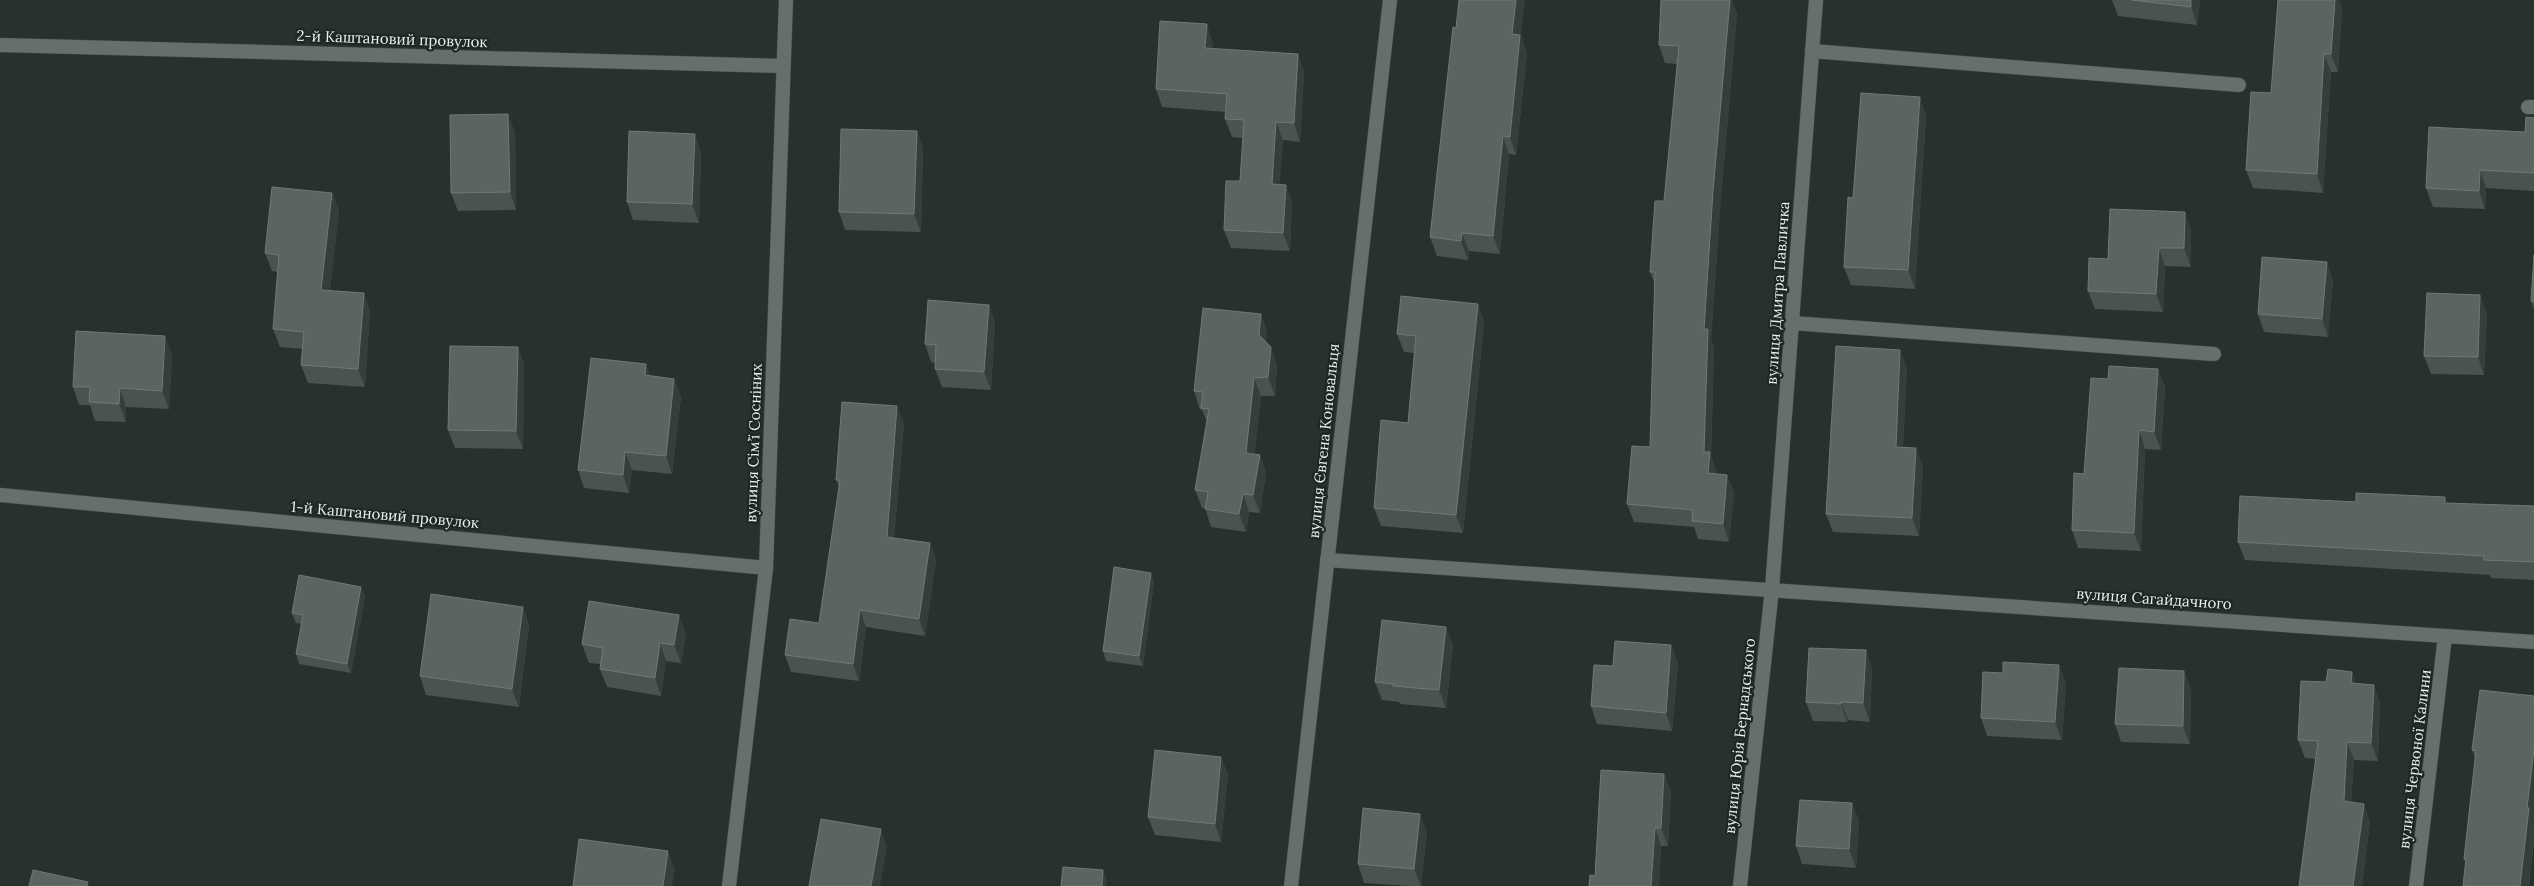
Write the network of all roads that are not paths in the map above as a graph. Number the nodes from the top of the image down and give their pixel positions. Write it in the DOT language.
graph roads {
  1 [pos="786,0"];
  2 [pos="1390,0"];
  3 [pos="1816,0"];
  4 [pos="0,45"];
  5 [pos="1812,51"];
  6 [pos="783,66"];
  7 [pos="2239,85"];
  8 [pos="1792,322"];
  9 [pos="2214,354"];
  10 [pos="0,494"];
  11 [pos="1327,560"];
  12 [pos="766,568"];
  13 [pos="1772,589"];
  14 [pos="2445,636"];
  15 [pos="2534,642"];
  16 [pos="728,886"];
  17 [pos="1291,886"];
  18 [pos="1740,886"];
  19 [pos="2416,886"];
  1 -- 6 [label="street, вулиця Сім’ї Сосніних"];
  2 -- 11 [label="street, вулиця Євгена Коновальця"];
  3 -- 5 [label="street, вулиця Дмитра Павличка"];
  4 -- 6 [label="street, 2-й Каштановий провулок"];
  5 -- 7 [label="street"];
  5 -- 8 [label="street, вулиця Дмитра Павличка"];
  6 -- 12 [label="street, вулиця Сім’ї Сосніних"];
  8 -- 9 [label="street"];
  8 -- 13 [label="street, вулиця Дмитра Павличка"];
  10 -- 12 [label="street, 1-й Каштановий провулок"];
  11 -- 13 [label="street, вулиця Сагайдачного"];
  11 -- 17 [label="street, вулиця Євгена Коновальця"];
  12 -- 16 [label="street, вулиця Сім’ї Сосніних"];
  13 -- 14 [label="street, вулиця Сагайдачного"];
  13 -- 18 [label="street, вулиця Юрія Бернадського"];
  14 -- 15 [label="street, вулиця Сагайдачного"];
  14 -- 19 [label="street, вулиця Червоної Калини"];
}
